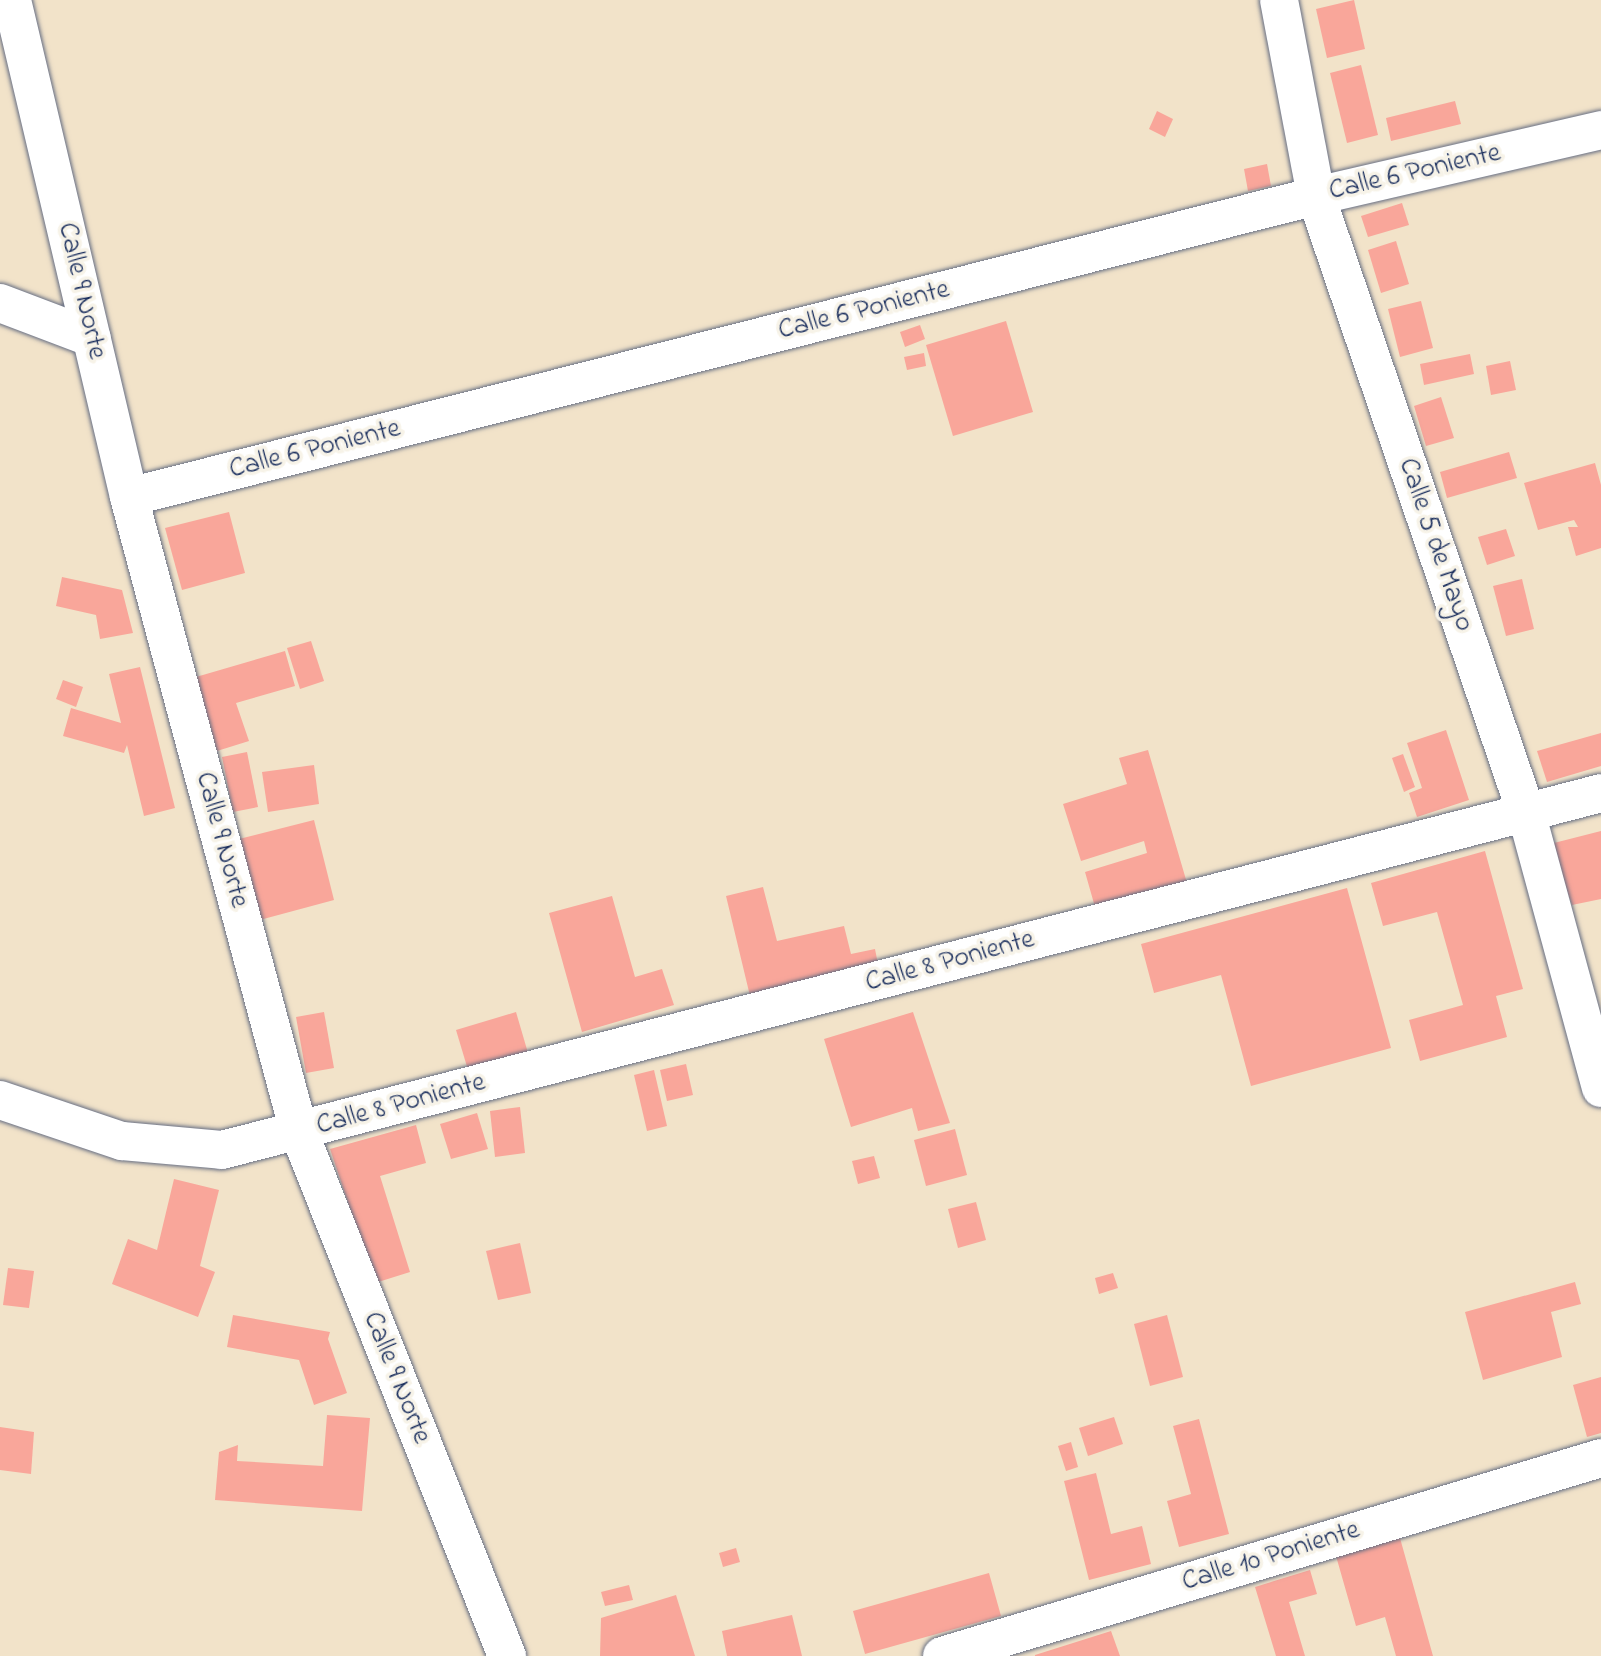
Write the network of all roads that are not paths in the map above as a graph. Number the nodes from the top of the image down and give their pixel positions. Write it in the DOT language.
graph roads {
  1 [pos="12,0"];
  2 [pos="1279,0"];
  3 [pos="1601,130"];
  4 [pos="1316,197"];
  5 [pos="0,303"];
  6 [pos="92,338"];
  7 [pos="129,497"];
  8 [pos="1601,793"];
  9 [pos="1527,812"];
  10 [pos="1601,1088"];
  11 [pos="0,1100"];
  12 [pos="299,1132"];
  13 [pos="1601,1458"];
  14 [pos="507,1656"];
  15 [pos="942,1656"];
  1 -- 6 [label="street, Calle 9 Norte"];
  2 -- 4 [label="street, Calle 5 de Mayo"];
  3 -- 4 [label="street, Calle 6 Poniente"];
  4 -- 7 [label="street, Calle 6 Poniente"];
  4 -- 9 [label="street, Calle 5 de Mayo"];
  5 -- 6 [label="street"];
  6 -- 7 [label="street, Calle 9 Norte"];
  7 -- 12 [label="street, Calle 9 Norte"];
  8 -- 9 [label="street, Calle 8 Poniente"];
  9 -- 10 [label="street, Calle 5 de Mayo"];
  9 -- 12 [label="street, Calle 8 Poniente"];
  11 -- 12 [label="street, Calle 8 Poniente"];
  12 -- 14 [label="street, Calle 9 Norte"];
  13 -- 15 [label="street, Calle 10 Poniente"];
}
